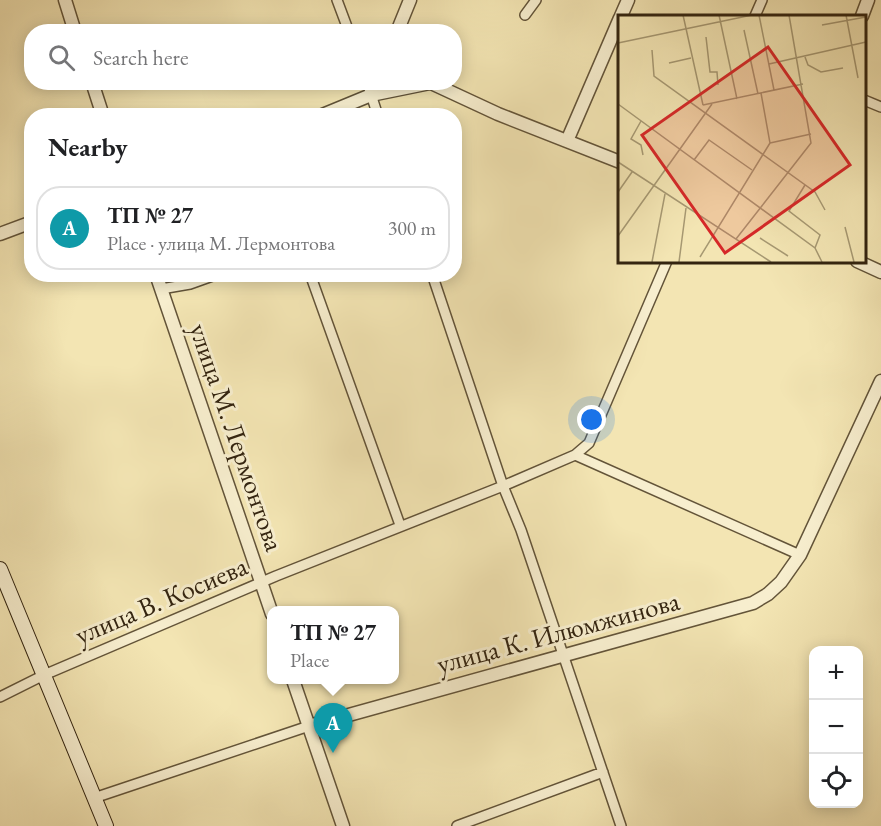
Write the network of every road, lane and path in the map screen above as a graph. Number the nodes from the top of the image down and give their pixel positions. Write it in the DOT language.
graph roads {
  1 [pos="64,0"];
  2 [pos="337,0"];
  3 [pos="410,0"];
  4 [pos="536,0"];
  5 [pos="628,0"];
  6 [pos="762,0"];
  7 [pos="868,0"];
  8 [pos="525,15"];
  9 [pos="621,15"];
  10 [pos="755,15"];
  11 [pos="862,15"];
  12 [pos="618,22"];
  13 [pos="72,24"];
  14 [pos="345,24"];
  15 [pos="400,24"];
  16 [pos="95,90"];
  17 [pos="369,90"];
  18 [pos="373,90"];
  19 [pos="396,90"];
  20 [pos="445,90"];
  21 [pos="371,95"];
  22 [pos="866,101"];
  23 [pos="881,106"];
  24 [pos="100,108"];
  25 [pos="339,108"];
  26 [pos="375,108"];
  27 [pos="567,141"];
  28 [pos="618,161"];
  29 [pos="24,225"];
  30 [pos="0,234"];
  31 [pos="667,262"];
  32 [pos="859,262"];
  33 [pos="881,272"];
  34 [pos="159,282"];
  35 [pos="196,282"];
  36 [pos="313,282"];
  37 [pos="435,282"];
  38 [pos="161,289"];
  39 [pos="881,381"];
  40 [pos="575,455"];
  41 [pos="503,486"];
  42 [pos="400,525"];
  43 [pos="800,555"];
  44 [pos="0,569"];
  45 [pos="261,582"];
  46 [pos="269,606"];
  47 [pos="563,657"];
  48 [pos="44,675"];
  49 [pos="294,684"];
  50 [pos="0,697"];
  51 [pos="309,726"];
  52 [pos="603,772"];
  53 [pos="94,798"];
  54 [pos="106,826"];
  55 [pos="344,826"];
  56 [pos="458,826"];
  57 [pos="621,826"];
  1 -- 13 [label="street"];
  2 -- 14 [label="street"];
  3 -- 15 [label="street"];
  4 -- 8 [label="street"];
  5 -- 9 [label="street"];
  6 -- 10 [label="street"];
  7 -- 11 [label="street"];
  12 -- 27 [label="street"];
  16 -- 24 [label="street"];
  17 -- 21 [label="street"];
  18 -- 21 [label="street"];
  19 -- 21 [label="street"];
  20 -- 27 [label="street"];
  21 -- 25 [label="street"];
  21 -- 26 [label="street"];
  22 -- 23 [label="street"];
  27 -- 28 [label="street"];
  29 -- 30 [label="street"];
  31 -- 40 [label="street, улица В. Косиева"];
  32 -- 33 [label="street"];
  34 -- 38 [label="street, улица М. Лермонтова"];
  35 -- 38 [label="street"];
  36 -- 42 [label="street"];
  37 -- 41 [label="street"];
  38 -- 45 [label="street, улица М. Лермонтова"];
  39 -- 43 [label="street, улица К. Илюмжинова"];
  40 -- 41 [label="street, улица В. Косиева"];
  40 -- 43 [label="street"];
  41 -- 42 [label="street, улица В. Косиева"];
  41 -- 47 [label="street"];
  42 -- 45 [label="street, улица В. Косиева"];
  43 -- 47 [label="street, улица К. Илюмжинова"];
  44 -- 48 [label="main road"];
  45 -- 46 [label="street, улица М. Лермонтова"];
  45 -- 48 [label="street, улица В. Косиева"];
  47 -- 51 [label="street, улица К. Илюмжинова"];
  47 -- 52 [label="street"];
  48 -- 50 [label="street, улица В. Косиева"];
  48 -- 53 [label="main road"];
  49 -- 51 [label="street"];
  51 -- 53 [label="street, улица К. Илюмжинова"];
  51 -- 55 [label="street"];
  52 -- 56 [label="street"];
  52 -- 57 [label="street"];
  53 -- 54 [label="main road"];
}
